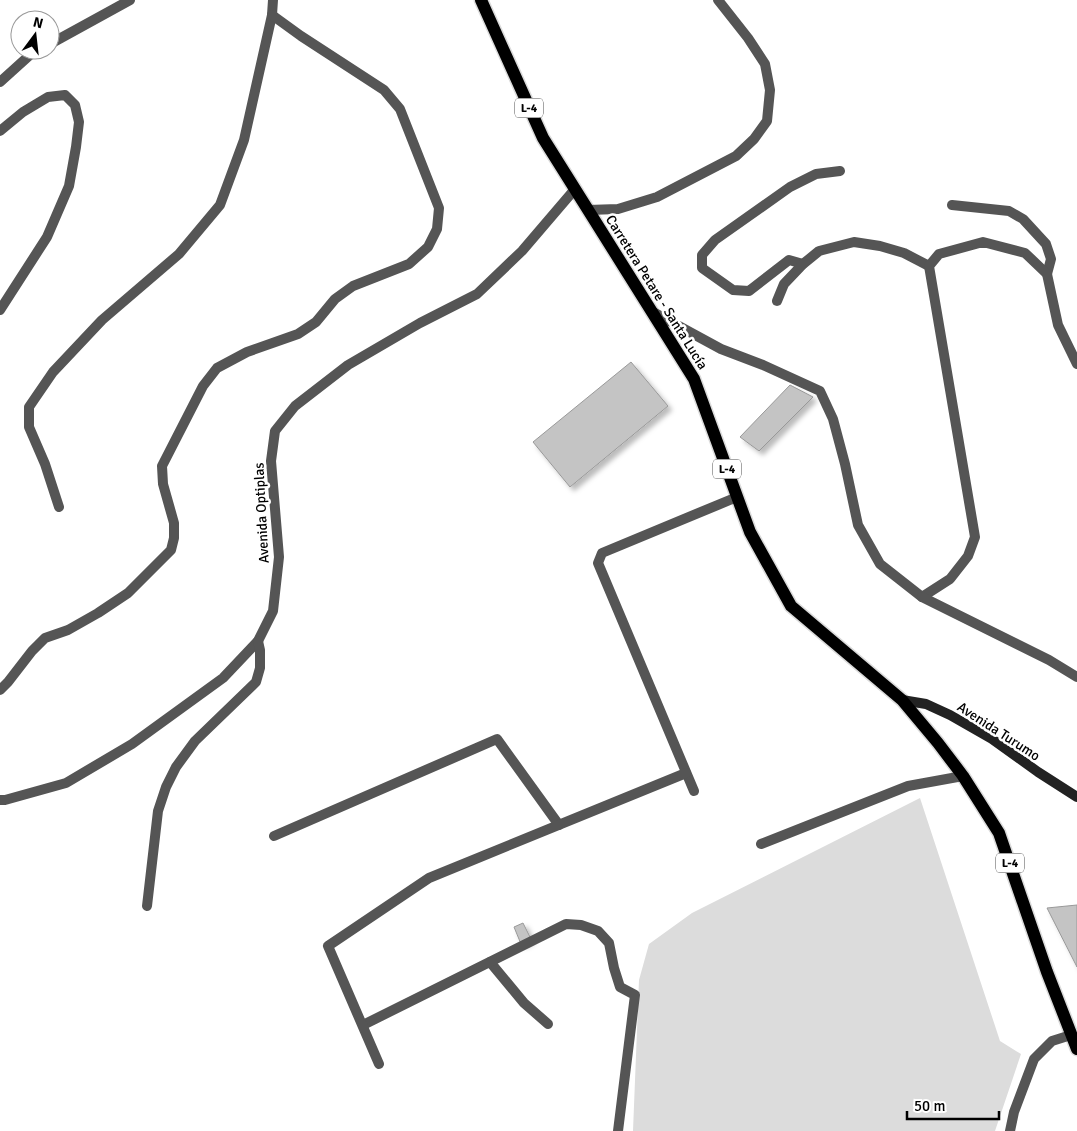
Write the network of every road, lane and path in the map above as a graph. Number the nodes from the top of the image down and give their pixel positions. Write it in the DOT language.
graph roads {
  1 [pos="130,0"];
  2 [pos="273,0"];
  3 [pos="481,0"];
  4 [pos="718,0"];
  5 [pos="272,15"];
  6 [pos="60,38"];
  7 [pos="24,60"];
  8 [pos="0,82"];
  9 [pos="0,131"];
  10 [pos="840,171"];
  11 [pos="575,189"];
  12 [pos="952,205"];
  13 [pos="588,210"];
  14 [pos="803,264"];
  15 [pos="929,266"];
  16 [pos="1047,274"];
  17 [pos="777,301"];
  18 [pos="0,310"];
  19 [pos="651,310"];
  20 [pos="1077,364"];
  21 [pos="737,497"];
  22 [pos="59,508"];
  23 [pos="922,597"];
  24 [pos="258,642"];
  25 [pos="1077,677"];
  26 [pos="0,690"];
  27 [pos="902,700"];
  28 [pos="686,773"];
  29 [pos="963,776"];
  30 [pos="694,791"];
  31 [pos="1077,797"];
  32 [pos="0,800"];
  33 [pos="559,825"];
  34 [pos="274,836"];
  35 [pos="761,844"];
  36 [pos="147,906"];
  37 [pos="490,962"];
  38 [pos="548,1024"];
  39 [pos="363,1025"];
  40 [pos="1071,1035"];
  41 [pos="1077,1049"];
  42 [pos="379,1064"];
  43 [pos="618,1131"];
  44 [pos="1010,1131"];
  1 -- 6 [label="street"];
  2 -- 5 [label="street"];
  3 -- 11 [label="main road, Carretera Petare - Santa Lucía / L-4"];
  4 -- 13 [label="street"];
  5 -- 22 [label="street"];
  5 -- 26 [label="street"];
  7 -- 8 [label="street"];
  9 -- 18 [label="street"];
  10 -- 14 [label="street"];
  11 -- 13 [label="main road, Carretera Petare - Santa Lucía / L-4"];
  11 -- 24 [label="street, Avenida Optiplas"];
  12 -- 16 [label="street"];
  13 -- 19 [label="main road, Carretera Petare - Santa Lucía / L-4"];
  14 -- 15 [label="street"];
  14 -- 17 [label="street"];
  15 -- 16 [label="street"];
  15 -- 23 [label="street"];
  16 -- 20 [label="street"];
  19 -- 21 [label="main road, Carretera Petare - Santa Lucía / L-4"];
  19 -- 23 [label="street"];
  21 -- 27 [label="main road, Carretera Petare - Santa Lucía / L-4"];
  21 -- 28 [label="street"];
  23 -- 25 [label="street"];
  24 -- 32 [label="street, Avenida Optiplas"];
  24 -- 36 [label="street"];
  27 -- 29 [label="main road, Carretera Petare - Santa Lucía / L-4"];
  27 -- 31 [label="street, Avenida Turumo"];
  28 -- 30 [label="street"];
  28 -- 33 [label="street"];
  29 -- 35 [label="street"];
  29 -- 40 [label="main road, Carretera Petare - Santa Lucía / L-4"];
  33 -- 34 [label="street"];
  33 -- 39 [label="street"];
  37 -- 38 [label="street"];
  37 -- 39 [label="street"];
  37 -- 43 [label="street"];
  39 -- 42 [label="street"];
  40 -- 41 [label="main road, Carretera Petare - Santa Lucía / L-4"];
  40 -- 44 [label="street"];
}
